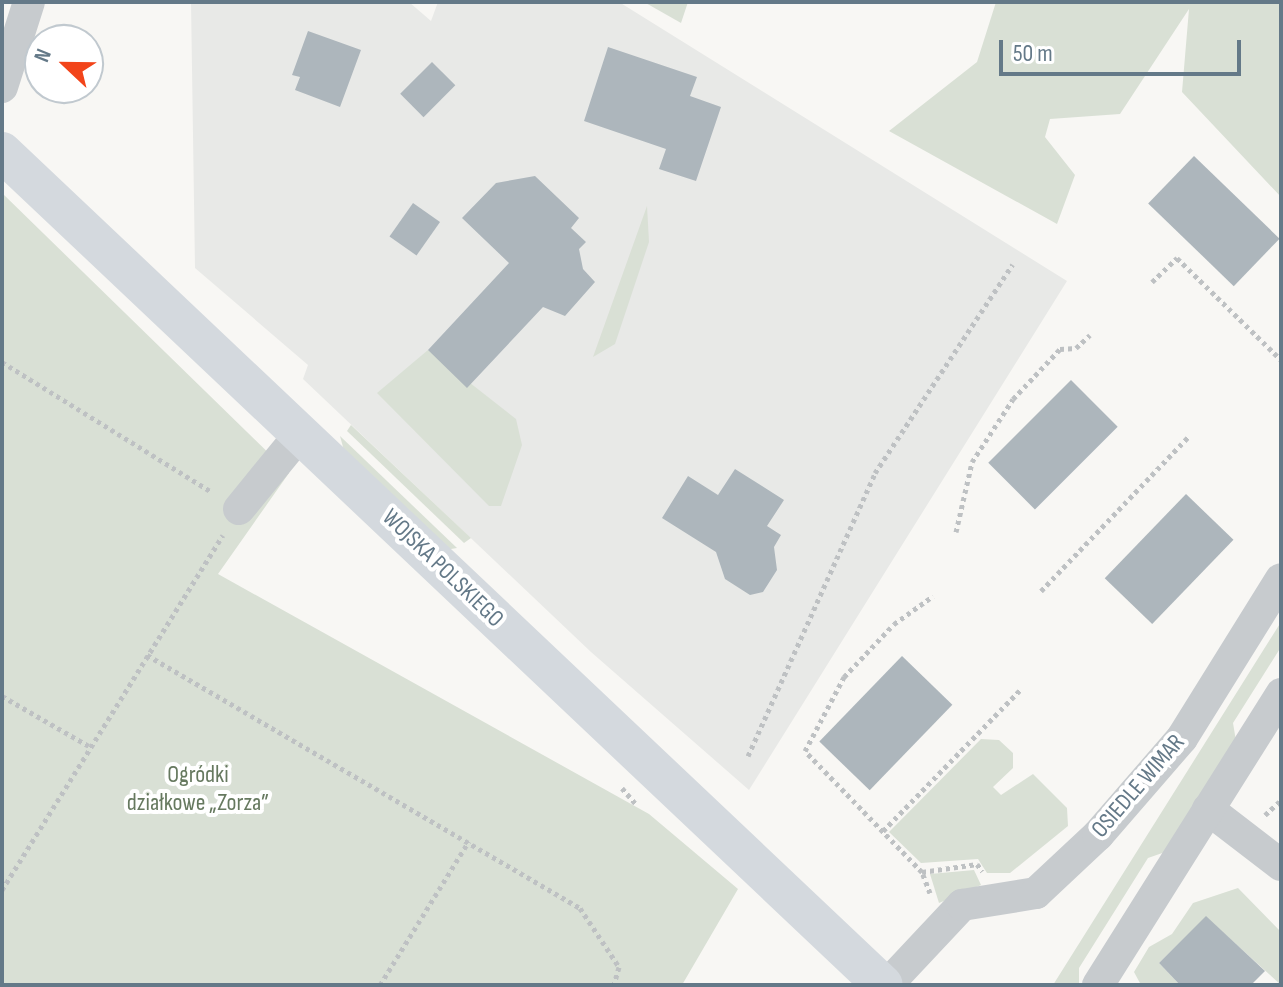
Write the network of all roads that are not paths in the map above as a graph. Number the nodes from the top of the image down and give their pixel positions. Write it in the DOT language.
graph roads {
  1 [pos="29,2"];
  2 [pos="2,87"];
  3 [pos="2,152"];
  4 [pos="301,433"];
  5 [pos="239,509"];
  6 [pos="1281,579"];
  7 [pos="1281,694"];
  8 [pos="1208,809"];
  9 [pos="1281,865"];
  10 [pos="885,985"];
  11 [pos="1098,985"];
  1 -- 2 [label="street"];
  3 -- 4 [label="main road, WOJSKA POLSKIEGO"];
  4 -- 5 [label="street"];
  4 -- 10 [label="main road, WOJSKA POLSKIEGO"];
  6 -- 10 [label="street, OSIEDLE WIMAR"];
  7 -- 8 [label="street"];
  8 -- 9 [label="street"];
  8 -- 11 [label="street"];
}
